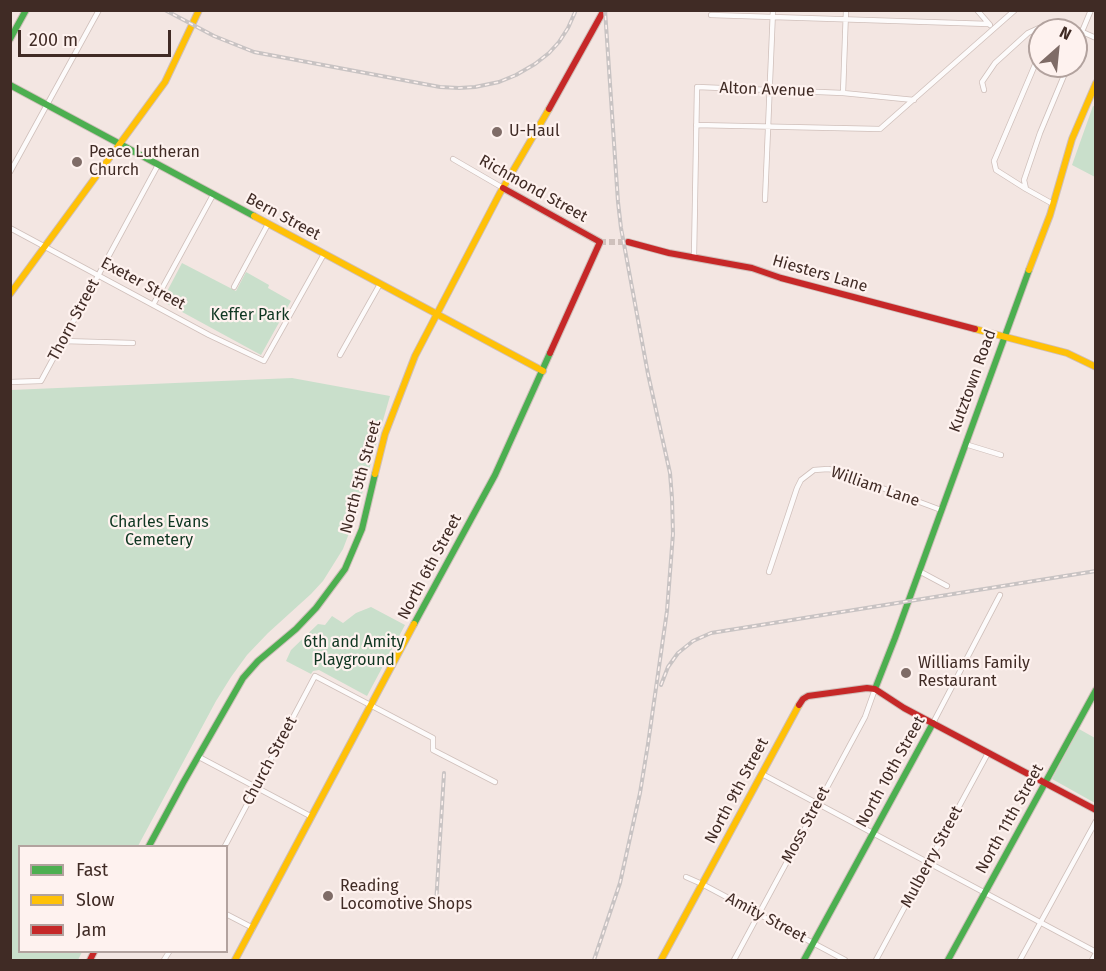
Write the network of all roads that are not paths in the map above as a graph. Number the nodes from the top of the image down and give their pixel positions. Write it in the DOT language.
graph roads {
  1 [pos="26,10"];
  2 [pos="99,10"];
  3 [pos="200,10"];
  4 [pos="604,10"];
  5 [pos="773,10"];
  6 [pos="846,10"];
  7 [pos="977,10"];
  8 [pos="1015,10"];
  9 [pos="711,15"];
  10 [pos="773,18"];
  11 [pos="846,20"];
  12 [pos="991,27"];
  13 [pos="1028,33"];
  14 [pos="10,39"];
  15 [pos="1029,78"];
  16 [pos="1063,78"];
  17 [pos="1095,83"];
  18 [pos="10,85"];
  19 [pos="770,90"];
  20 [pos="984,90"];
  21 [pos="843,93"];
  22 [pos="914,100"];
  23 [pos="47,105"];
  24 [pos="696,125"];
  25 [pos="768,127"];
  26 [pos="119,144"];
  27 [pos="453,159"];
  28 [pos="158,165"];
  29 [pos="10,172"];
  30 [pos="503,188"];
  31 [pos="1026,189"];
  32 [pos="213,195"];
  33 [pos="765,200"];
  34 [pos="1053,204"];
  35 [pos="268,224"];
  36 [pos="10,228"];
  37 [pos="628,242"];
  38 [pos="600,243"];
  39 [pos="45,247"];
  40 [pos="324,254"];
  41 [pos="694,258"];
  42 [pos="98,276"];
  43 [pos="380,284"];
  44 [pos="234,287"];
  45 [pos="10,294"];
  46 [pos="153,305"];
  47 [pos="436,314"];
  48 [pos="1004,336"];
  49 [pos="63,340"];
  50 [pos="133,343"];
  51 [pos="340,355"];
  52 [pos="1095,367"];
  53 [pos="543,371"];
  54 [pos="10,382"];
  55 [pos="965,444"];
  56 [pos="1001,455"];
  57 [pos="941,510"];
  58 [pos="919,571"];
  59 [pos="769,572"];
  60 [pos="947,586"];
  61 [pos="1000,595"];
  62 [pos="875,688"];
  63 [pos="1095,690"];
  64 [pos="371,705"];
  65 [pos="933,723"];
  66 [pos="988,753"];
  67 [pos="199,757"];
  68 [pos="762,774"];
  69 [pos="495,782"];
  70 [pos="1044,783"];
  71 [pos="256,787"];
  72 [pos="817,804"];
  73 [pos="1095,810"];
  74 [pos="312,817"];
  75 [pos="1095,821"];
  76 [pos="873,833"];
  77 [pos="150,845"];
  78 [pos="226,845"];
  79 [pos="928,863"];
  80 [pos="686,877"];
  81 [pos="702,884"];
  82 [pos="985,893"];
  83 [pos="759,914"];
  84 [pos="228,915"];
  85 [pos="1040,923"];
  86 [pos="253,928"];
  87 [pos="813,943"];
  88 [pos="1095,953"];
  89 [pos="235,960"];
  90 [pos="661,960"];
  91 [pos="734,960"];
  92 [pos="804,960"];
  93 [pos="845,960"];
  94 [pos="876,960"];
  95 [pos="948,960"];
  96 [pos="1020,960"];
  97 [pos="1092,960"];
  1 -- 14 [label="street"];
  2 -- 23 [label="street"];
  3 -- 26 [label="street"];
  4 -- 30 [label="street, North 5th Street"];
  5 -- 10 [label="street"];
  6 -- 11 [label="street"];
  7 -- 12 [label="street"];
  8 -- 12 [label="street"];
  9 -- 10 [label="street"];
  10 -- 11 [label="street"];
  10 -- 19 [label="street"];
  11 -- 12 [label="street"];
  11 -- 21 [label="street"];
  12 -- 22 [label="street"];
  13 -- 20 [label="street"];
  15 -- 31 [label="street"];
  16 -- 31 [label="street"];
  17 -- 34 [label="street, Kutztown Road"];
  18 -- 23 [label="street, Bern Street"];
  19 -- 21 [label="street, Alton Avenue"];
  19 -- 24 [label="street, Alton Avenue"];
  19 -- 25 [label="street"];
  21 -- 22 [label="street, Alton Avenue"];
  22 -- 25 [label="street"];
  23 -- 26 [label="street, Bern Street"];
  23 -- 29 [label="street"];
  24 -- 25 [label="street"];
  24 -- 41 [label="street"];
  25 -- 33 [label="street"];
  26 -- 28 [label="street, Bern Street"];
  26 -- 39 [label="street"];
  27 -- 30 [label="street, Richmond Street"];
  28 -- 32 [label="street, Bern Street"];
  28 -- 42 [label="street, Thorn Street"];
  30 -- 38 [label="street, Richmond Street"];
  30 -- 47 [label="street, North 5th Street"];
  31 -- 34 [label="street"];
  32 -- 35 [label="street, Bern Street"];
  32 -- 46 [label="street"];
  34 -- 48 [label="street, Kutztown Road"];
  35 -- 40 [label="street, Bern Street"];
  35 -- 44 [label="street"];
  36 -- 39 [label="street, Exeter Street"];
  37 -- 41 [label="street, Hiesters Lane"];
  38 -- 53 [label="street, North 6th Street"];
  39 -- 42 [label="street, Exeter Street"];
  39 -- 45 [label="street"];
  40 -- 43 [label="street, Bern Street"];
  40 -- 46 [label="street, Exeter Street"];
  41 -- 48 [label="street, Hiesters Lane"];
  42 -- 46 [label="street, Exeter Street"];
  42 -- 49 [label="street, Thorn Street"];
  43 -- 47 [label="street, Bern Street"];
  43 -- 51 [label="street"];
  47 -- 53 [label="street, Bern Street"];
  47 -- 67 [label="street, North 5th Street"];
  48 -- 52 [label="street, Hiesters Lane"];
  48 -- 55 [label="street, Kutztown Road"];
  49 -- 50 [label="street"];
  49 -- 54 [label="street, Thorn Street"];
  53 -- 64 [label="street, North 6th Street"];
  55 -- 56 [label="street"];
  55 -- 57 [label="street, Kutztown Road"];
  57 -- 58 [label="street, Kutztown Road"];
  57 -- 59 [label="street, William Lane"];
  58 -- 60 [label="street"];
  58 -- 62 [label="street, Kutztown Road"];
  61 -- 65 [label="street, North 10th Street"];
  62 -- 65 [label="street"];
  62 -- 68 [label="street, North 9th Street"];
  62 -- 72 [label="street, Moss Street"];
  63 -- 70 [label="street, North 11th Street"];
  64 -- 69 [label="street"];
  64 -- 71 [label="street, Church Street"];
  64 -- 74 [label="street, North 6th Street"];
  65 -- 66 [label="street"];
  65 -- 76 [label="street, North 10th Street"];
  66 -- 70 [label="street"];
  66 -- 79 [label="street, Mulberry Street"];
  67 -- 71 [label="street"];
  67 -- 77 [label="street, North 5th Street"];
  68 -- 72 [label="street"];
  68 -- 81 [label="street, North 9th Street"];
  70 -- 73 [label="street"];
  70 -- 82 [label="street, North 11th Street"];
  71 -- 74 [label="street"];
  71 -- 78 [label="street, Church Street"];
  72 -- 76 [label="street"];
  72 -- 83 [label="street, Moss Street"];
  74 -- 86 [label="street, North 6th Street"];
  75 -- 85 [label="street"];
  76 -- 79 [label="street"];
  76 -- 87 [label="street, North 10th Street"];
  79 -- 82 [label="street"];
  79 -- 94 [label="street, Mulberry Street"];
  80 -- 81 [label="street, Amity Street"];
  81 -- 83 [label="street, Amity Street"];
  81 -- 90 [label="street, North 9th Street"];
  82 -- 85 [label="street"];
  82 -- 95 [label="street, North 11th Street"];
  83 -- 87 [label="street, Amity Street"];
  83 -- 91 [label="street, Moss Street"];
  84 -- 86 [label="street"];
  85 -- 88 [label="street"];
  85 -- 96 [label="street"];
  86 -- 89 [label="street, North 6th Street"];
  87 -- 92 [label="street, North 10th Street"];
  87 -- 93 [label="street, Amity Street"];
  88 -- 97 [label="street"];
}
